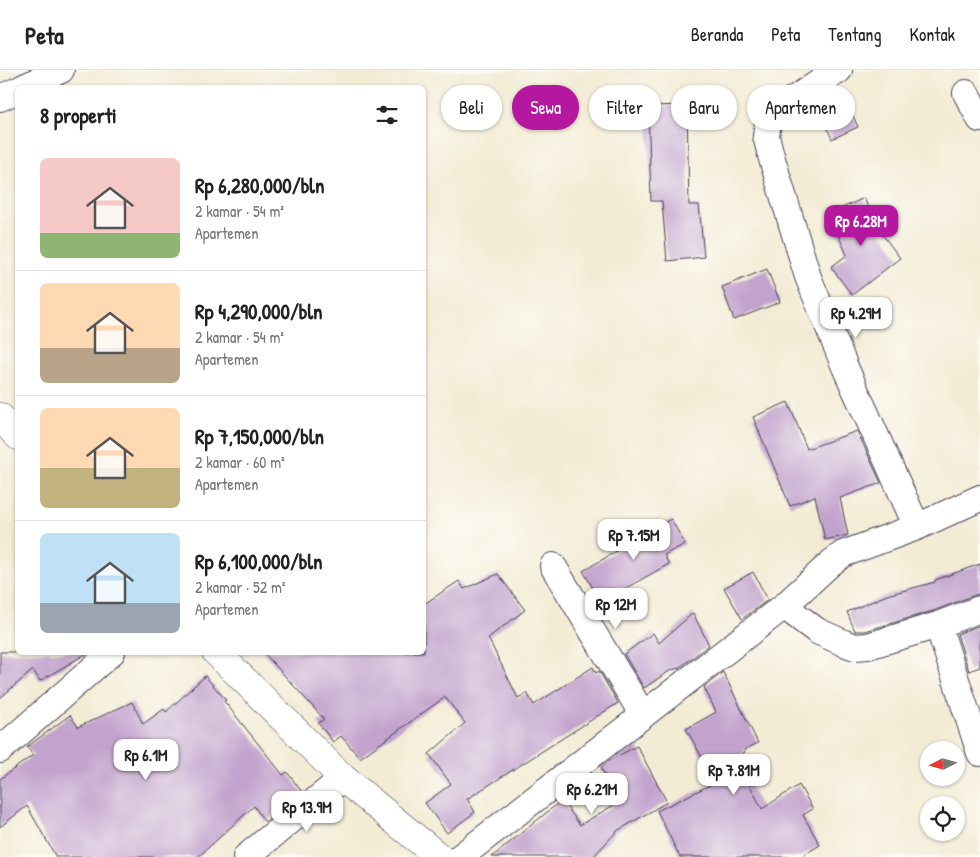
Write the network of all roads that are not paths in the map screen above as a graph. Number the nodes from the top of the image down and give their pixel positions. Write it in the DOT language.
graph roads {
  1 [pos="61,70"];
  2 [pos="839,70"];
  3 [pos="28,85"];
  4 [pos="15,91"];
  5 [pos="966,93"];
  6 [pos="0,98"];
  7 [pos="980,119"];
  8 [pos="0,417"];
  9 [pos="15,433"];
  10 [pos="980,498"];
  11 [pos="917,527"];
  12 [pos="553,566"];
  13 [pos="784,606"];
  14 [pos="980,609"];
  15 [pos="938,625"];
  16 [pos="109,655"];
  17 [pos="219,655"];
  18 [pos="643,716"];
  19 [pos="0,750"];
  20 [pos="980,753"];
  21 [pos="343,778"];
  22 [pos="246,857"];
  23 [pos="438,857"];
  24 [pos="460,857"];
  1 -- 3 [label="street"];
  2 -- 11 [label="street"];
  4 -- 6 [label="street"];
  5 -- 7 [label="street"];
  8 -- 9 [label="street"];
  10 -- 11 [label="street"];
  11 -- 13 [label="street"];
  12 -- 18 [label="street"];
  13 -- 15 [label="street"];
  13 -- 18 [label="street"];
  14 -- 15 [label="street"];
  15 -- 20 [label="street"];
  16 -- 19 [label="street"];
  17 -- 21 [label="street"];
  18 -- 24 [label="street"];
  21 -- 22 [label="street"];
  21 -- 23 [label="street"];
}
